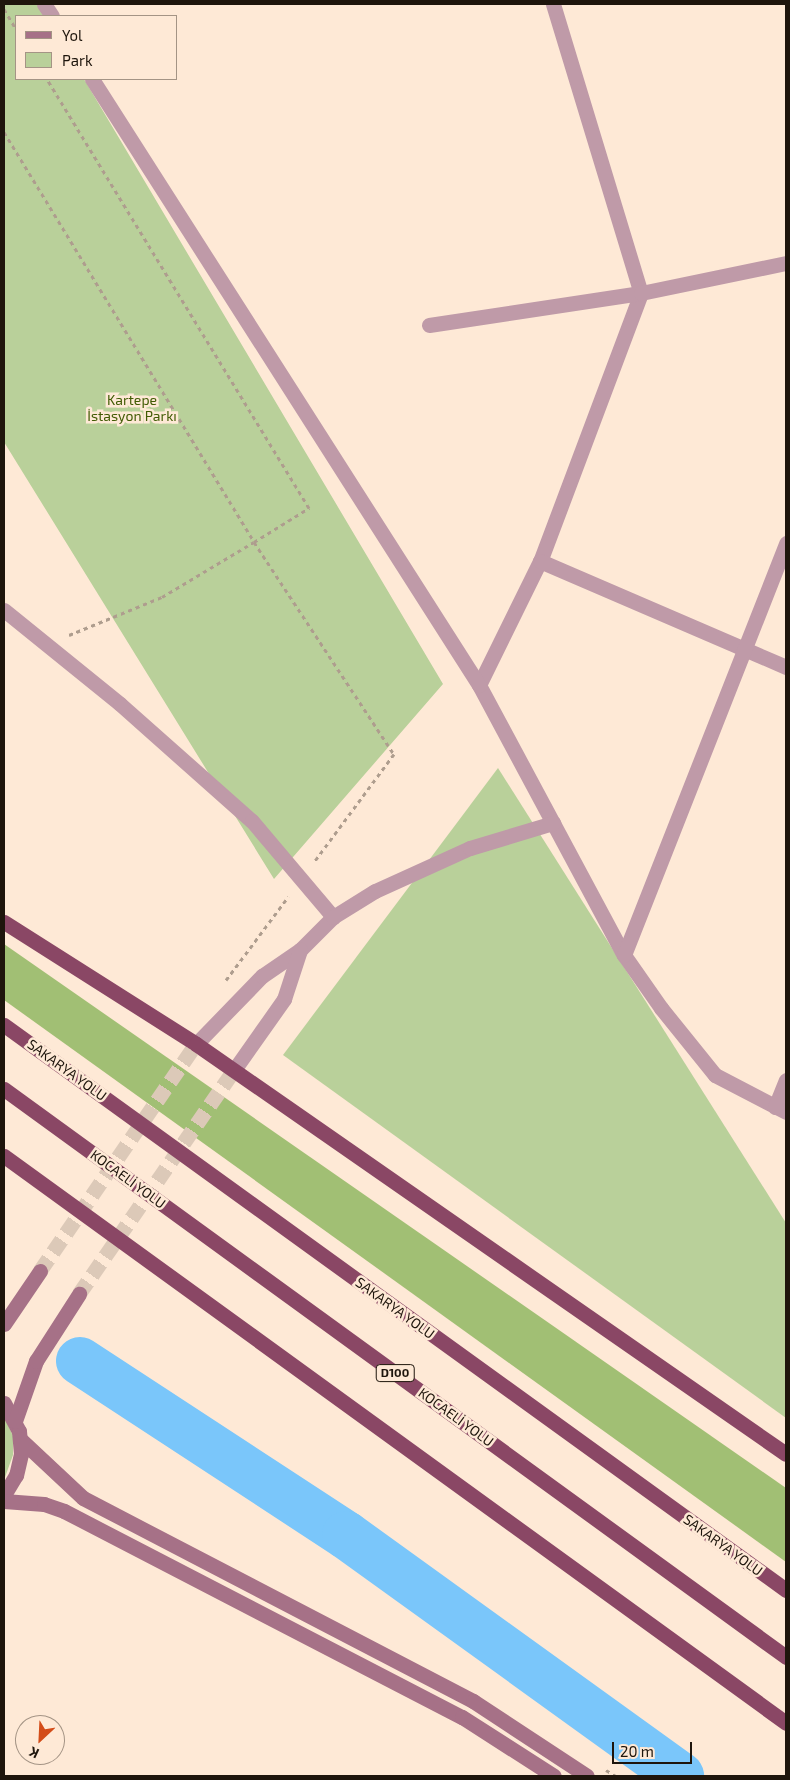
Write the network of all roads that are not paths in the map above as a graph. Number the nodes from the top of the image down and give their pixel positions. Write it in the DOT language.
graph roads {
  1 [pos="44,4"];
  2 [pos="553,4"];
  3 [pos="51,15"];
  4 [pos="93,80"];
  5 [pos="786,263"];
  6 [pos="641,293"];
  7 [pos="429,325"];
  8 [pos="786,542"];
  9 [pos="540,561"];
  10 [pos="4,610"];
  11 [pos="742,649"];
  12 [pos="786,667"];
  13 [pos="479,685"];
  14 [pos="553,823"];
  15 [pos="334,917"];
  16 [pos="4,922"];
  17 [pos="300,950"];
  18 [pos="624,955"];
  19 [pos="4,1025"];
  20 [pos="196,1044"];
  21 [pos="234,1070"];
  22 [pos="786,1080"];
  23 [pos="4,1089"];
  24 [pos="780,1110"];
  25 [pos="4,1156"];
  26 [pos="40,1271"];
  27 [pos="78,1294"];
  28 [pos="4,1324"];
  29 [pos="4,1404"];
  30 [pos="15,1421"];
  31 [pos="20,1439"];
  32 [pos="786,1454"];
  33 [pos="4,1494"];
  34 [pos="4,1501"];
  35 [pos="786,1590"];
  36 [pos="786,1657"];
  37 [pos="786,1723"];
  38 [pos="554,1776"];
  39 [pos="587,1776"];
  1 -- 3 [label="street"];
  2 -- 6 [label="street"];
  4 -- 13 [label="street"];
  5 -- 6 [label="street"];
  6 -- 7 [label="street"];
  6 -- 9 [label="street"];
  8 -- 11 [label="street"];
  9 -- 11 [label="street"];
  9 -- 13 [label="street"];
  10 -- 15 [label="street"];
  11 -- 12 [label="street"];
  11 -- 18 [label="street"];
  13 -- 14 [label="street"];
  14 -- 15 [label="street"];
  14 -- 18 [label="street"];
  15 -- 17 [label="street"];
  16 -- 20 [label="highway"];
  17 -- 20 [label="street"];
  17 -- 21 [label="street"];
  18 -- 24 [label="street"];
  19 -- 35 [label="highway, SAKARYA YOLU"];
  20 -- 21 [label="highway"];
  21 -- 32 [label="highway"];
  22 -- 24 [label="street"];
  23 -- 36 [label="highway, KOCAELİ YOLU / D100"];
  25 -- 37 [label="highway"];
  26 -- 28 [label="main road"];
  27 -- 30 [label="main road"];
  29 -- 30 [label="main road"];
  30 -- 31 [label="main road"];
  31 -- 33 [label="main road"];
  31 -- 39 [label="main road"];
  34 -- 38 [label="main road"];
}
